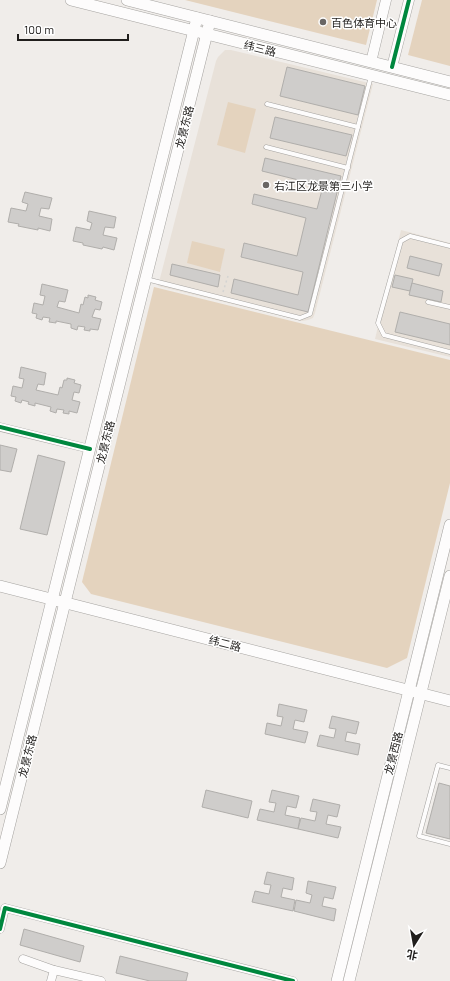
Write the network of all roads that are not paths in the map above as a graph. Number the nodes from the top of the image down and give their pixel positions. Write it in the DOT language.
graph roads {
  1 [pos="71,0"];
  2 [pos="126,0"];
  3 [pos="386,0"];
  4 [pos="409,0"];
  5 [pos="197,18"];
  6 [pos="210,21"];
  7 [pos="194,31"];
  8 [pos="207,35"];
  9 [pos="371,62"];
  10 [pos="392,67"];
  11 [pos="371,75"];
  12 [pos="450,82"];
  13 [pos="450,95"];
  14 [pos="268,104"];
  15 [pos="358,127"];
  16 [pos="266,147"];
  17 [pos="348,168"];
  18 [pos="450,246"];
  19 [pos="146,279"];
  20 [pos="428,302"];
  21 [pos="450,307"];
  22 [pos="450,352"];
  23 [pos="0,427"];
  24 [pos="90,449"];
  25 [pos="450,525"];
  26 [pos="450,576"];
  27 [pos="0,586"];
  28 [pos="52,599"];
  29 [pos="65,602"];
  30 [pos="409,690"];
  31 [pos="421,693"];
  32 [pos="450,701"];
  33 [pos="450,768"];
  34 [pos="0,808"];
  35 [pos="450,844"];
  36 [pos="0,863"];
  37 [pos="0,929"];
  38 [pos="23,959"];
  39 [pos="54,970"];
  40 [pos="51,981"];
  41 [pos="101,981"];
  42 [pos="293,981"];
  43 [pos="336,981"];
  44 [pos="349,981"];
  1 -- 7 [label="main road, 纬三路"];
  2 -- 5 [label="main road, 纬三路"];
  3 -- 9 [label="street"];
  4 -- 10 [label="street"];
  5 -- 6 [label="main road, 纬三路"];
  5 -- 7 [label="main road, 龙景东路"];
  6 -- 8 [label="main road, 龙景东路"];
  6 -- 9 [label="main road, 纬三路"];
  7 -- 8 [label="main road, 纬三路"];
  7 -- 24 [label="main road, 龙景东路"];
  8 -- 11 [label="main road, 纬三路"];
  8 -- 19 [label="main road, 龙景东路"];
  9 -- 10 [label="main road, 纬三路"];
  10 -- 12 [label="main road, 纬三路"];
  11 -- 13 [label="main road, 纬三路"];
  11 -- 15 [label="lane"];
  14 -- 15 [label="lane"];
  15 -- 17 [label="lane"];
  16 -- 17 [label="lane"];
  17 -- 19 [label="lane"];
  18 -- 22 [label="lane"];
  19 -- 29 [label="main road, 龙景东路"];
  20 -- 21 [label="lane"];
  23 -- 24 [label="street"];
  24 -- 28 [label="main road, 龙景东路"];
  25 -- 30 [label="main road, 龙景西路"];
  26 -- 31 [label="main road, 龙景西路"];
  27 -- 28 [label="main road, 纬二路"];
  28 -- 29 [label="main road, 纬二路"];
  28 -- 34 [label="main road, 龙景东路"];
  29 -- 30 [label="main road, 纬二路"];
  29 -- 36 [label="main road, 龙景东路"];
  30 -- 31 [label="main road, 纬二路"];
  30 -- 43 [label="main road, 龙景西路"];
  31 -- 32 [label="main road, 纬二路"];
  31 -- 44 [label="main road, 龙景西路"];
  33 -- 35 [label="lane"];
  37 -- 42 [label="street"];
  38 -- 39 [label="street"];
  39 -- 40 [label="street"];
  39 -- 41 [label="street"];
}
